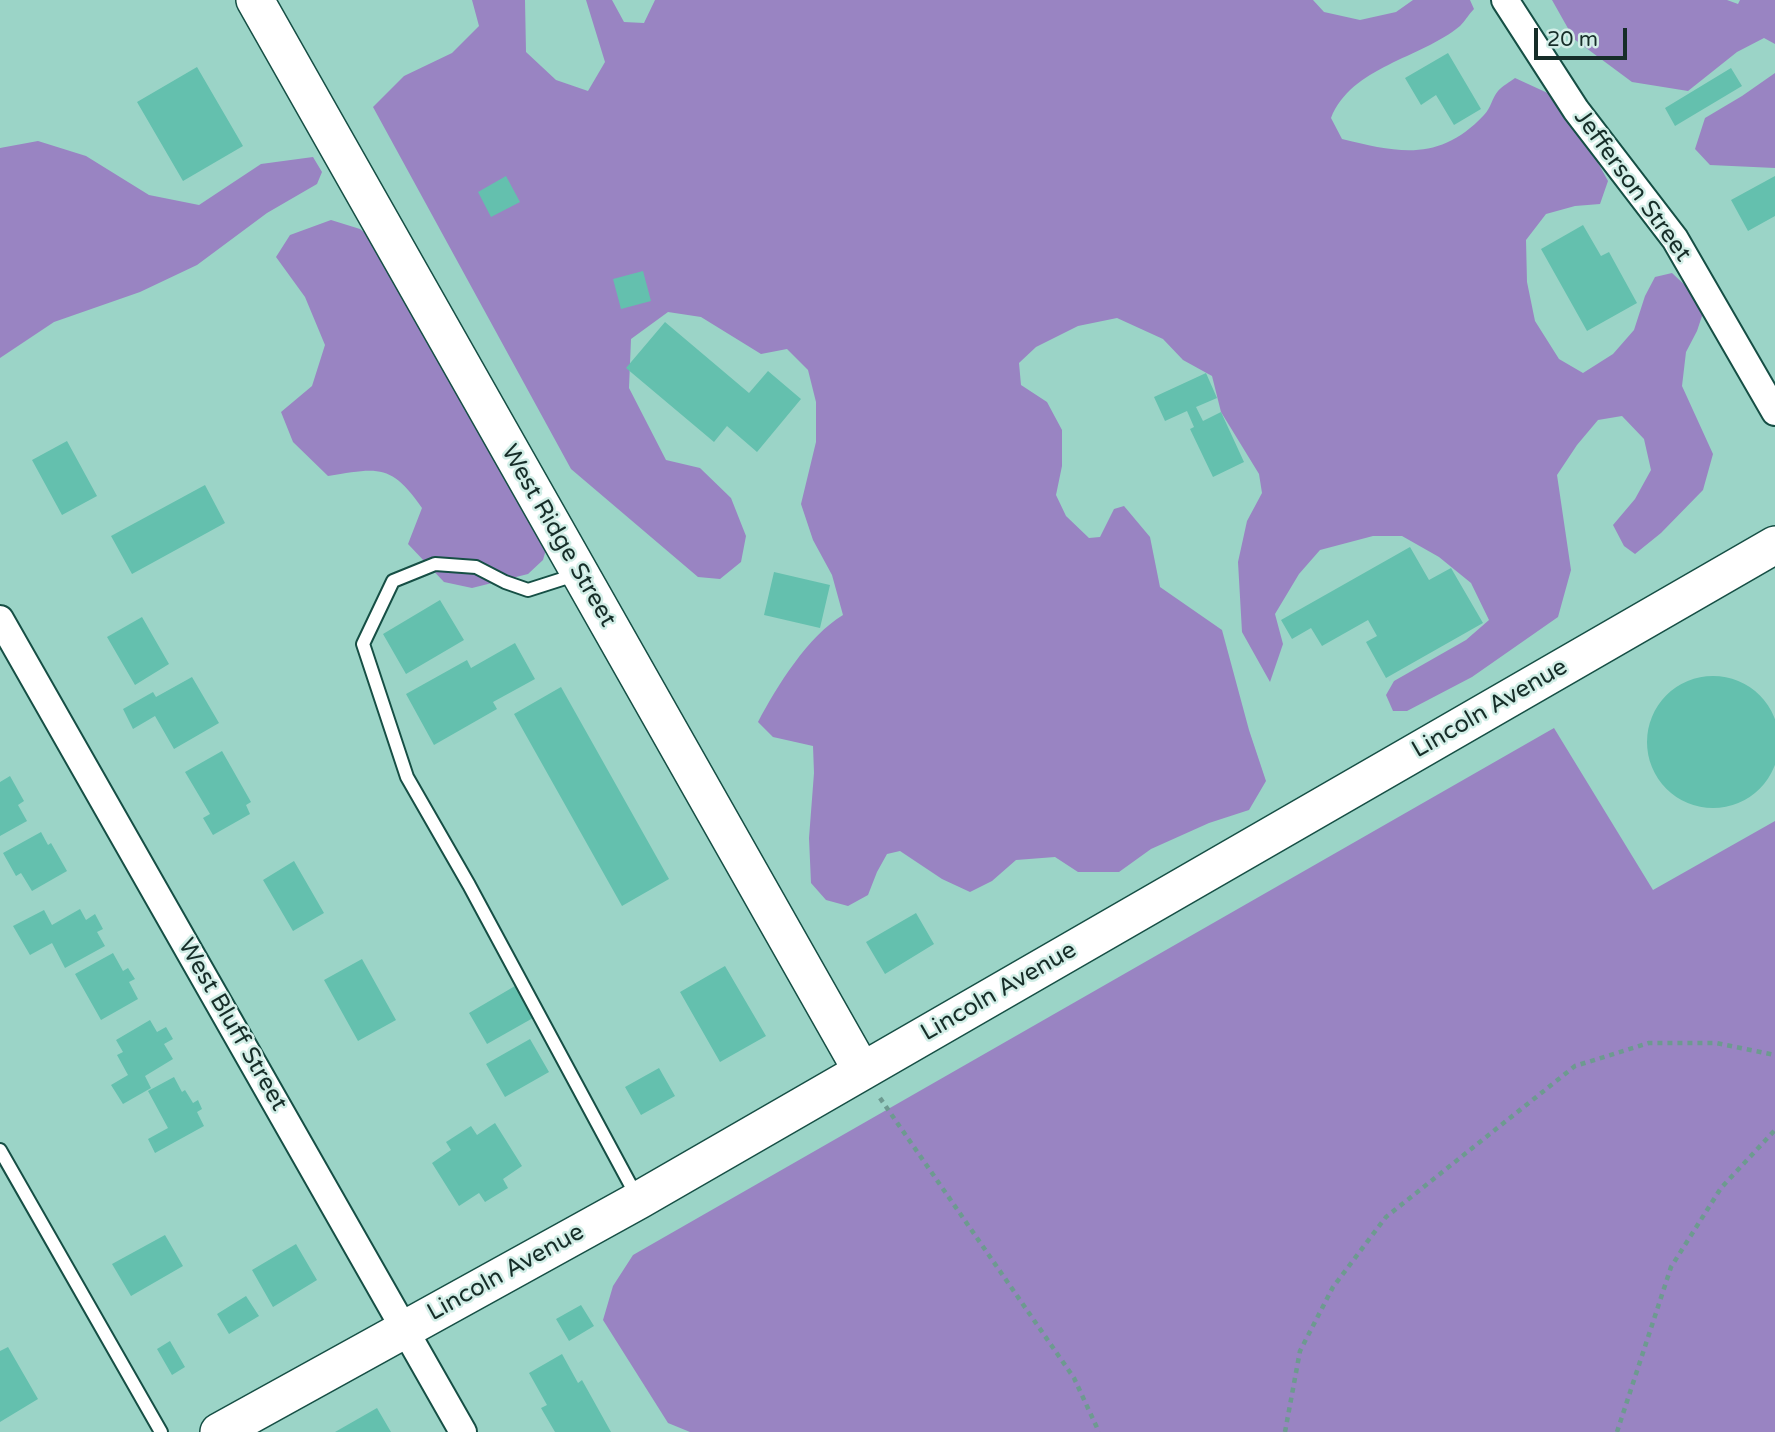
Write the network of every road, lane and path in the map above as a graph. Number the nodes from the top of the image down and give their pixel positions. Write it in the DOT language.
graph roads {
  1 [pos="255,0"];
  2 [pos="1505,0"];
  3 [pos="1775,412"];
  4 [pos="1775,545"];
  5 [pos="580,574"];
  6 [pos="0,619"];
  7 [pos="1775,1055"];
  8 [pos="862,1071"];
  9 [pos="1775,1130"];
  10 [pos="0,1150"];
  11 [pos="639,1200"];
  12 [pos="406,1328"];
  13 [pos="161,1432"];
  14 [pos="219,1432"];
  15 [pos="463,1432"];
  16 [pos="1099,1432"];
  17 [pos="1285,1432"];
  18 [pos="1617,1432"];
  1 -- 5 [label="street, West Ridge Street"];
  2 -- 3 [label="street, Jefferson Street"];
  4 -- 8 [label="street, Lincoln Avenue"];
  5 -- 8 [label="street, West Ridge Street"];
  5 -- 11 [label="lane"];
  6 -- 12 [label="street, West Bluff Street"];
  7 -- 17 [label="path"];
  8 -- 11 [label="street, Lincoln Avenue"];
  8 -- 16 [label="path"];
  9 -- 18 [label="path"];
  10 -- 13 [label="lane"];
  11 -- 12 [label="street, Lincoln Avenue"];
  12 -- 14 [label="street, Lincoln Avenue"];
  12 -- 15 [label="street, West Bluff Street"];
}
